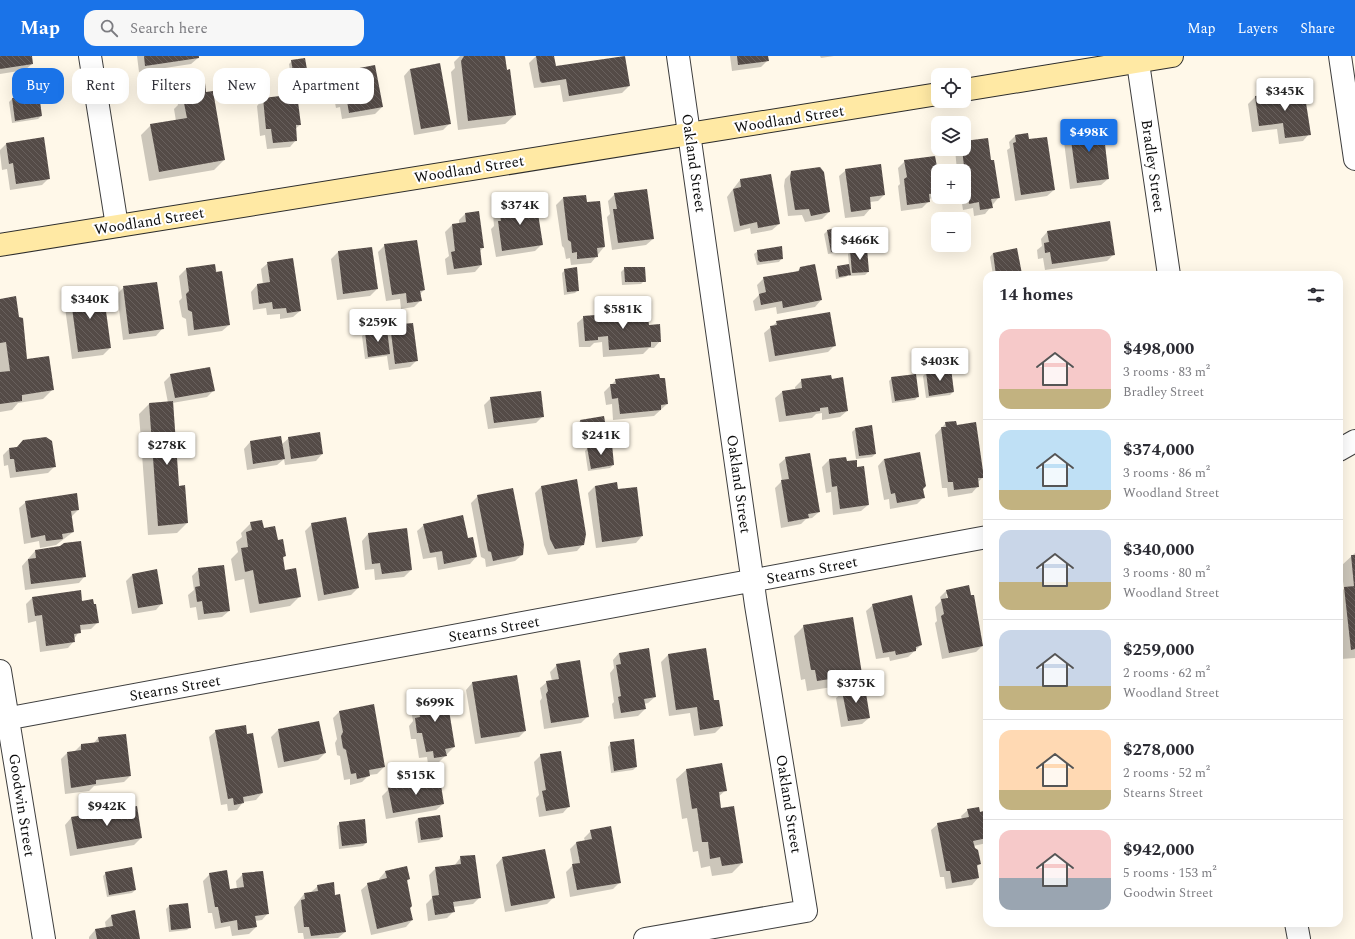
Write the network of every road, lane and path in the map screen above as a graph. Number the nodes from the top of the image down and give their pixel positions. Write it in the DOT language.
graph roads {
  1 [pos="90,56"];
  2 [pos="678,56"];
  3 [pos="1172,56"];
  4 [pos="1340,56"];
  5 [pos="1138,59"];
  6 [pos="971,89"];
  7 [pos="931,95"];
  8 [pos="689,134"];
  9 [pos="1355,159"];
  10 [pos="117,226"];
  11 [pos="0,246"];
  12 [pos="1168,271"];
  13 [pos="1355,441"];
  14 [pos="1343,448"];
  15 [pos="983,538"];
  16 [pos="752,581"];
  17 [pos="0,672"];
  18 [pos="4,719"];
  19 [pos="1297,927"];
  20 [pos="44,939"];
  21 [pos="645,939"];
  22 [pos="1299,939"];
  1 -- 10 [label="street"];
  2 -- 8 [label="street, Oakland Street"];
  3 -- 5 [label="street"];
  4 -- 9 [label="street"];
  5 -- 6 [label="street"];
  5 -- 12 [label="street, Bradley Street"];
  7 -- 8 [label="street, Woodland Street"];
  8 -- 10 [label="street, Woodland Street"];
  8 -- 16 [label="street, Oakland Street"];
  10 -- 11 [label="street, Woodland Street"];
  13 -- 14 [label="street"];
  15 -- 16 [label="street, Stearns Street"];
  16 -- 18 [label="street, Stearns Street"];
  16 -- 21 [label="street, Oakland Street"];
  17 -- 18 [label="street, Goodwin Street"];
  18 -- 20 [label="street, Goodwin Street"];
  19 -- 22 [label="street"];
}
